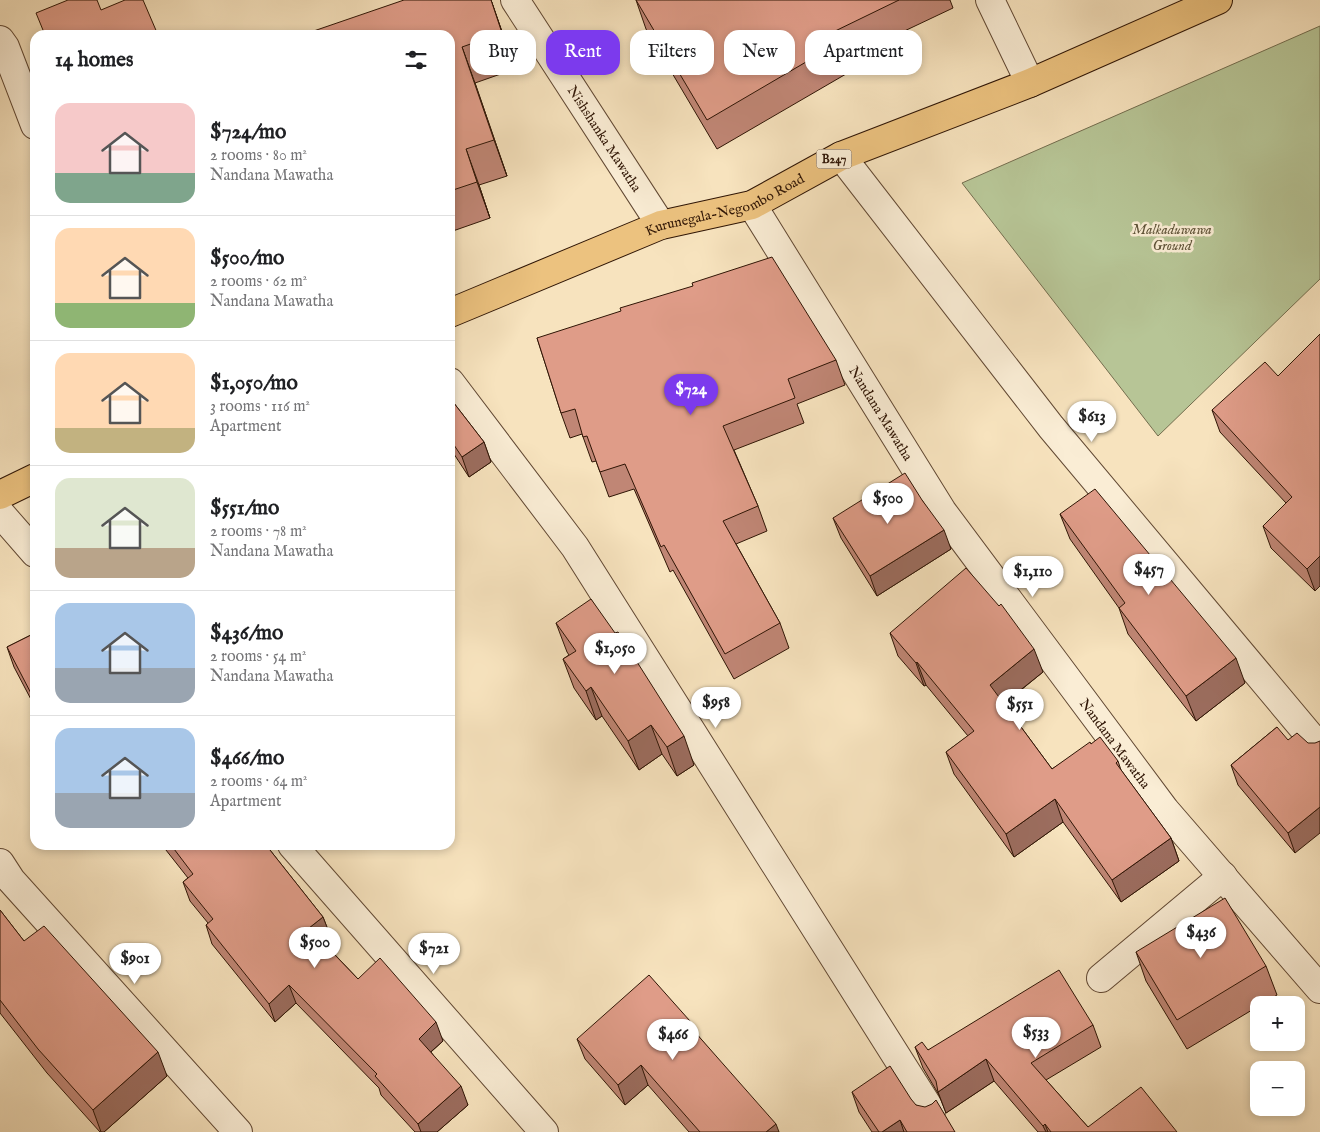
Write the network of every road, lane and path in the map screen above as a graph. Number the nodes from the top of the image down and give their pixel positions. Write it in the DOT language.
graph roads {
  1 [pos="515,0"];
  2 [pos="990,0"];
  3 [pos="1218,0"];
  4 [pos="0,40"];
  5 [pos="1030,83"];
  6 [pos="30,112"];
  7 [pos="841,156"];
  8 [pos="752,205"];
  9 [pos="662,225"];
  10 [pos="455,311"];
  11 [pos="455,389"];
  12 [pos="30,480"];
  13 [pos="0,494"];
  14 [pos="0,513"];
  15 [pos="30,546"];
  16 [pos="1319,744"];
  17 [pos="296,850"];
  18 [pos="0,863"];
  19 [pos="1223,876"];
  20 [pos="1101,978"];
  21 [pos="1320,989"];
  22 [pos="931,1111"];
  23 [pos="238,1132"];
  24 [pos="544,1132"];
  1 -- 9 [label="street, Nishshanka Mawatha"];
  2 -- 5 [label="street"];
  3 -- 5 [label="main road, Kurunegala-Negombo Road / B247"];
  4 -- 6 [label="street"];
  5 -- 7 [label="main road, Kurunegala-Negombo Road / B247"];
  7 -- 8 [label="main road, Kurunegala-Negombo Road / B247"];
  7 -- 16 [label="street"];
  8 -- 9 [label="main road, Kurunegala-Negombo Road / B247"];
  8 -- 19 [label="street, Nandana Mawatha"];
  9 -- 10 [label="main road, Kurunegala-Negombo Road / B247"];
  11 -- 22 [label="street"];
  12 -- 13 [label="main road"];
  14 -- 15 [label="street"];
  17 -- 24 [label="street"];
  18 -- 23 [label="street"];
  19 -- 20 [label="street"];
  19 -- 21 [label="street, Nandana Mawatha"];
}
